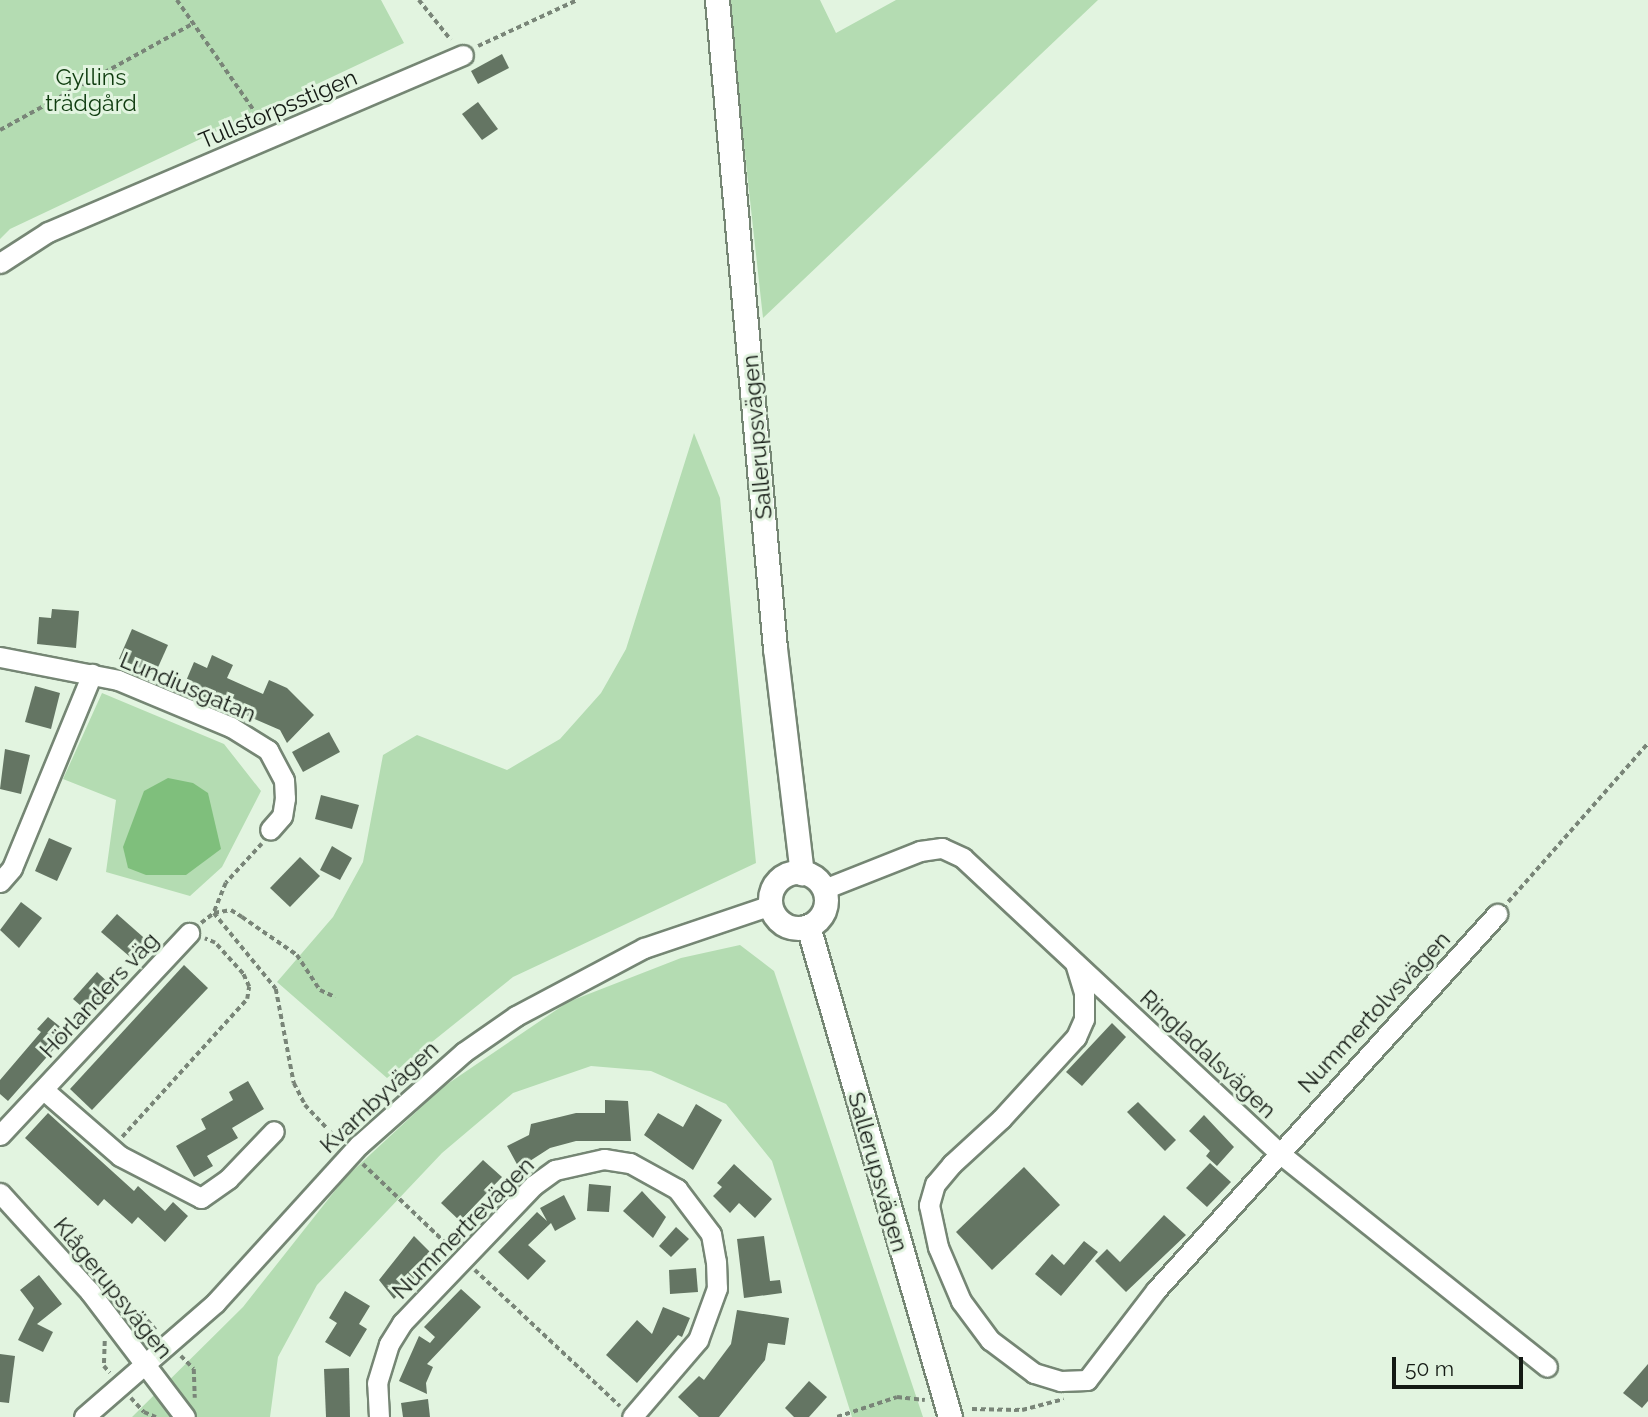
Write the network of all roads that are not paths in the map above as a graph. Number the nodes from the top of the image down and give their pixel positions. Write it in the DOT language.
graph roads {
  1 [pos="717,0"];
  2 [pos="463,55"];
  3 [pos="0,263"];
  4 [pos="0,657"];
  5 [pos="92,674"];
  6 [pos="270,830"];
  7 [pos="802,873"];
  8 [pos="0,882"];
  9 [pos="824,889"];
  10 [pos="771,905"];
  11 [pos="1497,914"];
  12 [pos="808,926"];
  13 [pos="189,933"];
  14 [pos="1075,963"];
  15 [pos="45,1091"];
  16 [pos="274,1131"];
  17 [pos="0,1135"];
  18 [pos="1278,1152"];
  19 [pos="0,1193"];
  20 [pos="146,1367"];
  21 [pos="1547,1367"];
  22 [pos="627,1412"];
  23 [pos="84,1417"];
  24 [pos="185,1417"];
  25 [pos="379,1417"];
  26 [pos="950,1417"];
  1 -- 7 [label="main road, Sallerupsvägen"];
  2 -- 3 [label="street, Tullstorpsstigen"];
  4 -- 5 [label="street, Lundiusgatan"];
  5 -- 6 [label="street, Lundiusgatan"];
  5 -- 8 [label="street"];
  7 -- 9 [label="main road"];
  7 -- 10 [label="main road"];
  9 -- 12 [label="main road"];
  9 -- 14 [label="street, Ringladalsvägen"];
  10 -- 12 [label="main road"];
  10 -- 20 [label="street, Kvarnbyvägen"];
  11 -- 18 [label="street, Nummertolvsvägen"];
  12 -- 26 [label="main road, Sallerupsvägen"];
  13 -- 15 [label="street, Hörlanders väg"];
  14 -- 18 [label="street, Ringladalsvägen"];
  14 -- 18 [label="street, Nummertolvsvägen"];
  15 -- 16 [label="street, Hörlanders väg"];
  15 -- 17 [label="street, Hörlanders väg"];
  18 -- 21 [label="street, Ringladalsvägen"];
  19 -- 20 [label="street, Klågerupsvägen"];
  20 -- 23 [label="street, Kvarnbyvägen"];
  20 -- 24 [label="street, Klågerupsvägen"];
  22 -- 25 [label="street, Nummertrevägen"];
}
